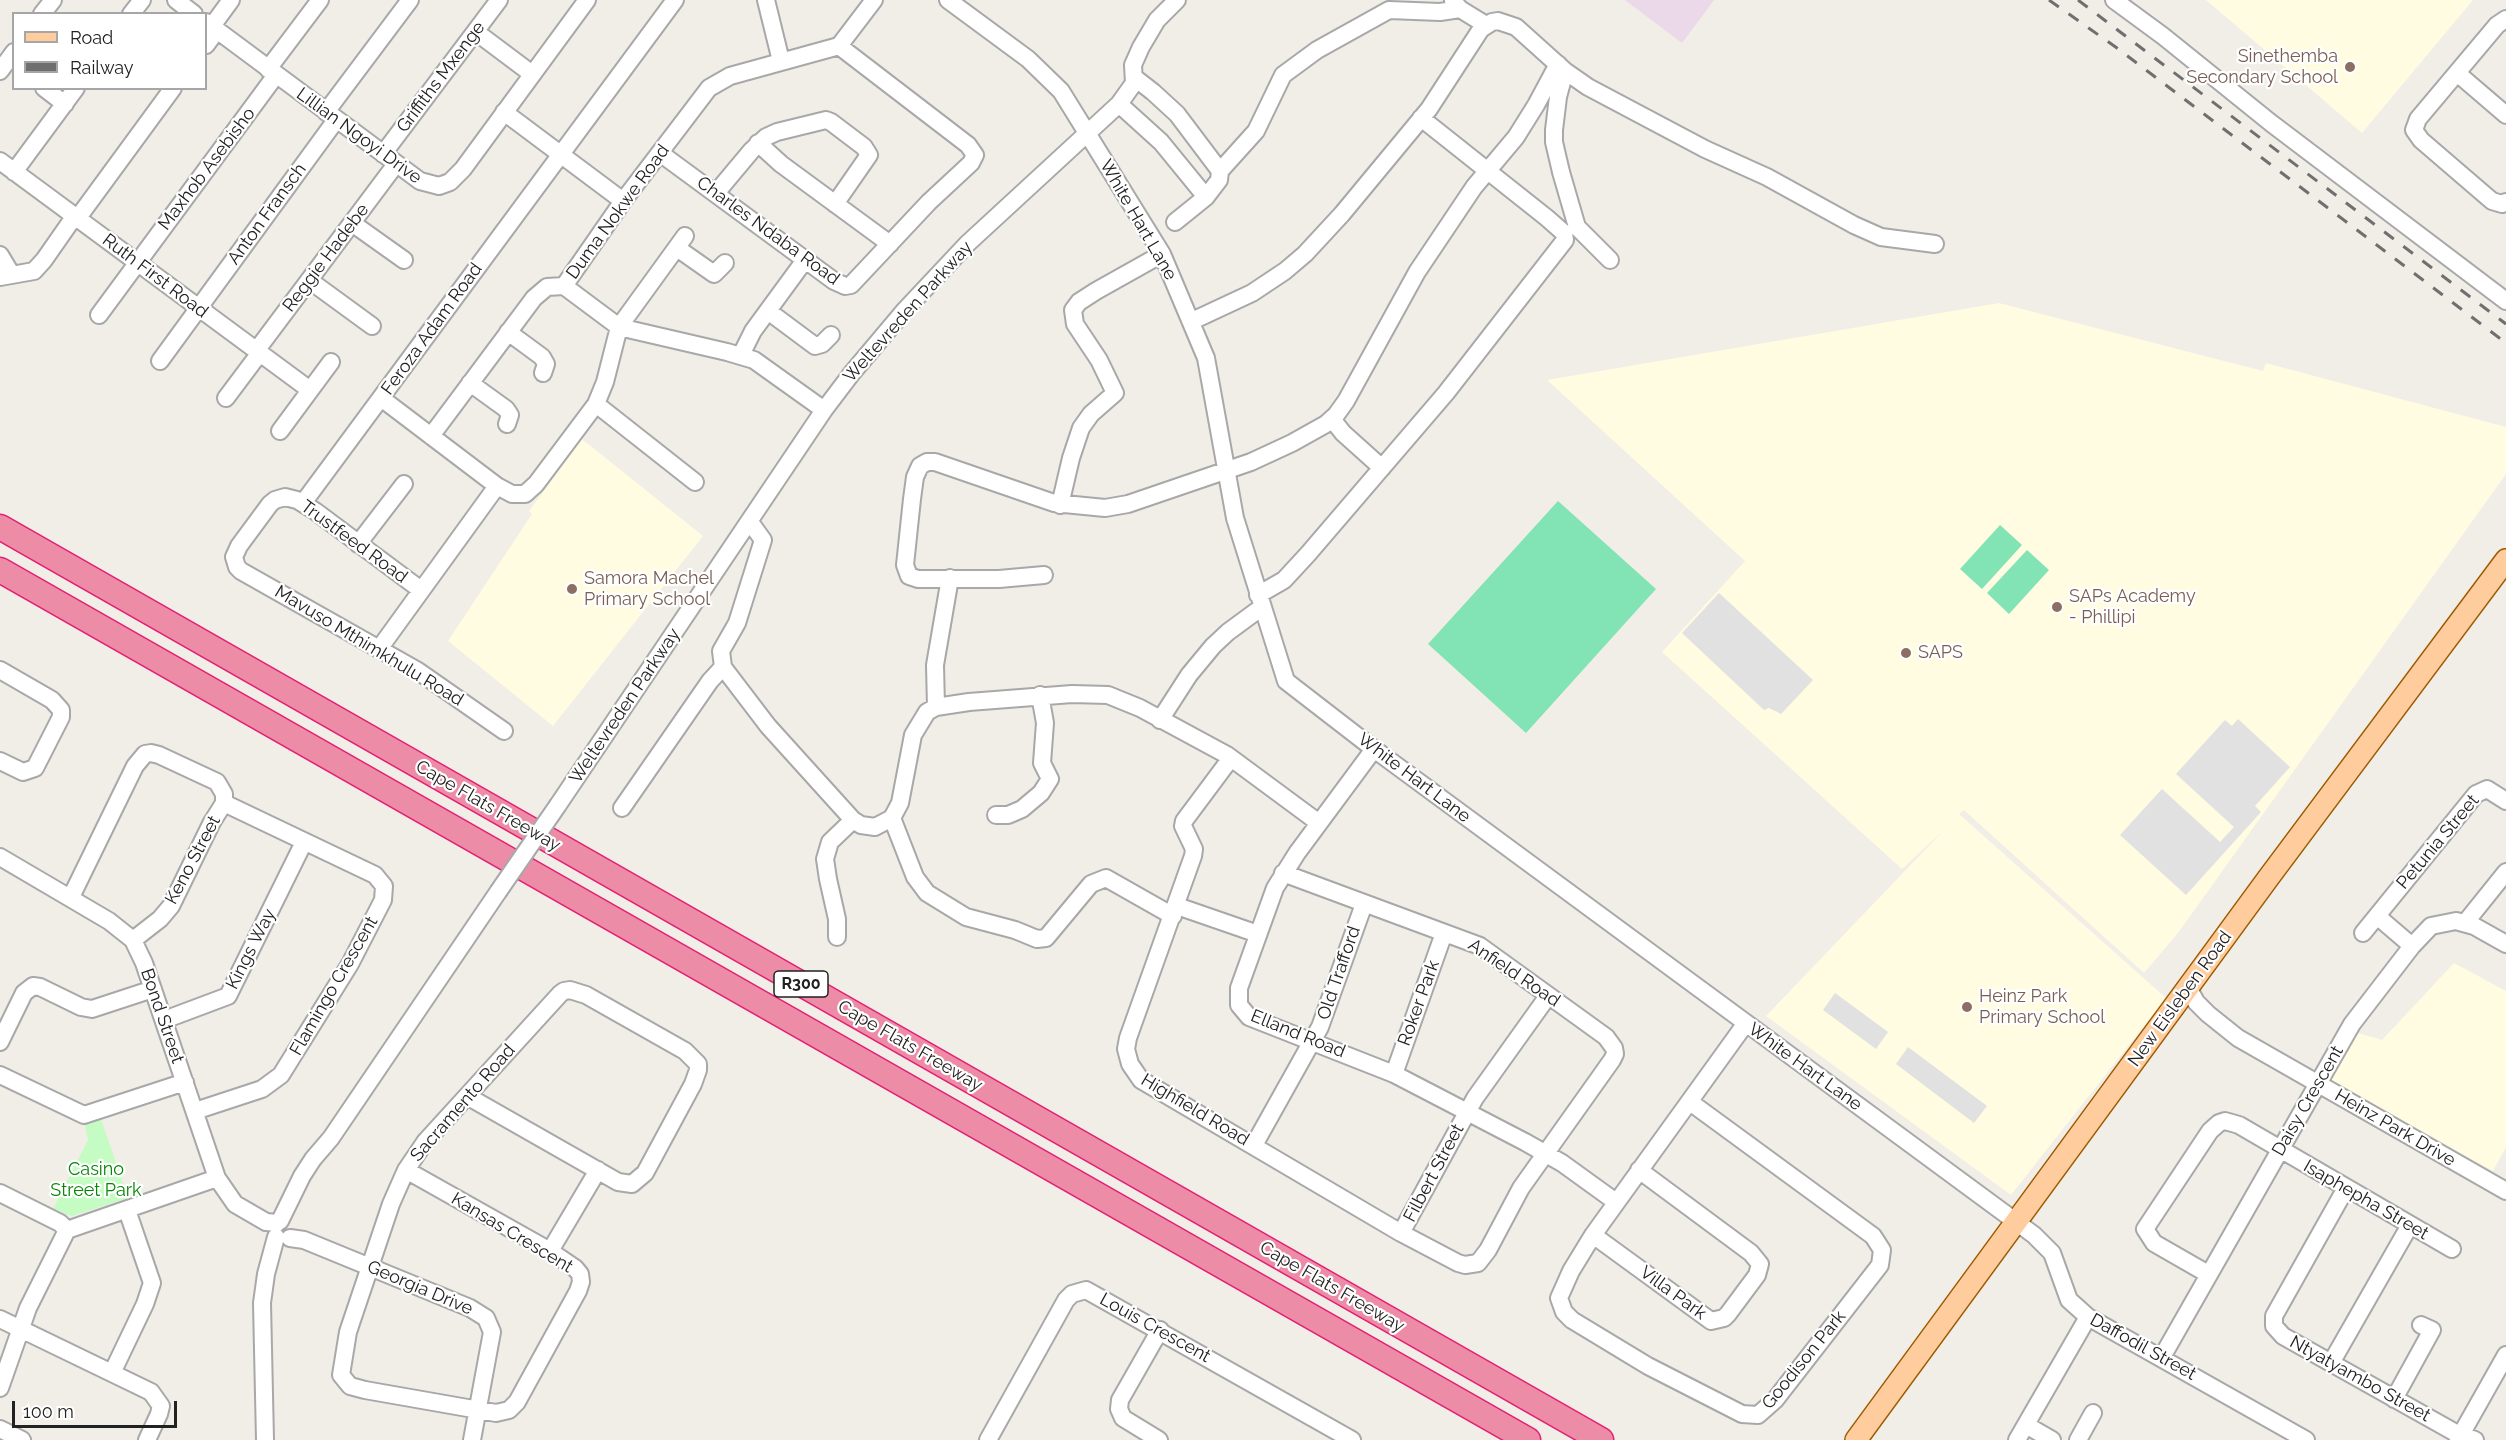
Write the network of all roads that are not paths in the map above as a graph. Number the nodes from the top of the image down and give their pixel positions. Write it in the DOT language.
graph roads {
  1 [pos="53,0"];
  2 [pos="176,0"];
  3 [pos="231,0"];
  4 [pos="320,0"];
  5 [pos="410,0"];
  6 [pos="499,0"];
  7 [pos="587,0"];
  8 [pos="675,0"];
  9 [pos="766,0"];
  10 [pos="874,0"];
  11 [pos="948,0"];
  12 [pos="1177,0"];
  13 [pos="2114,0"];
  14 [pos="1456,4"];
  15 [pos="44,12"];
  16 [pos="191,12"];
  17 [pos="2506,19"];
  18 [pos="1486,25"];
  19 [pos="211,26"];
  20 [pos="476,32"];
  21 [pos="207,41"];
  22 [pos="839,46"];
  23 [pos="781,61"];
  24 [pos="1561,67"];
  25 [pos="272,72"];
  26 [pos="2457,73"];
  27 [pos="531,74"];
  28 [pos="1135,78"];
  29 [pos="47,90"];
  30 [pos="74,90"];
  31 [pos="172,90"];
  32 [pos="64,104"];
  33 [pos="1119,104"];
  34 [pos="504,112"];
  35 [pos="2506,115"];
  36 [pos="331,116"];
  37 [pos="1421,118"];
  38 [pos="1088,135"];
  39 [pos="758,143"];
  40 [pos="660,153"];
  41 [pos="561,154"];
  42 [pos="390,159"];
  43 [pos="0,162"];
  44 [pos="1487,170"];
  45 [pos="1220,171"];
  46 [pos="14,172"];
  47 [pos="716,193"];
  48 [pos="1206,197"];
  49 [pos="623,201"];
  50 [pos="2506,202"];
  51 [pos="835,204"];
  52 [pos="76,218"];
  53 [pos="1175,222"];
  54 [pos="352,223"];
  55 [pos="1579,230"];
  56 [pos="1565,240"];
  57 [pos="890,244"];
  58 [pos="1935,244"];
  59 [pos="1162,254"];
  60 [pos="0,255"];
  61 [pos="805,260"];
  62 [pos="1610,260"];
  63 [pos="404,261"];
  64 [pos="137,263"];
  65 [pos="725,263"];
  66 [pos="6,276"];
  67 [pos="309,280"];
  68 [pos="564,286"];
  69 [pos="2506,302"];
  70 [pos="197,308"];
  71 [pos="768,311"];
  72 [pos="99,315"];
  73 [pos="1192,321"];
  74 [pos="372,327"];
  75 [pos="619,327"];
  76 [pos="508,332"];
  77 [pos="831,334"];
  78 [pos="257,352"];
  79 [pos="741,355"];
  80 [pos="160,361"];
  81 [pos="332,362"];
  82 [pos="543,373"];
  83 [pos="471,382"];
  84 [pos="310,390"];
  85 [pos="226,398"];
  86 [pos="381,398"];
  87 [pos="596,404"];
  88 [pos="824,410"];
  89 [pos="1332,419"];
  90 [pos="507,424"];
  91 [pos="280,431"];
  92 [pos="432,436"];
  93 [pos="1382,468"];
  94 [pos="1228,470"];
  95 [pos="695,482"];
  96 [pos="404,484"];
  97 [pos="497,486"];
  98 [pos="303,503"];
  99 [pos="1060,505"];
  100 [pos="750,522"];
  101 [pos="0,527"];
  102 [pos="358,544"];
  103 [pos="2506,560"];
  104 [pos="234,562"];
  105 [pos="0,570"];
  106 [pos="1044,575"];
  107 [pos="950,578"];
  108 [pos="421,590"];
  109 [pos="1260,601"];
  110 [pos="379,649"];
  111 [pos="723,667"];
  112 [pos="0,670"];
  113 [pos="1040,695"];
  114 [pos="936,707"];
  115 [pos="1160,720"];
  116 [pos="504,730"];
  117 [pos="1374,749"];
  118 [pos="1234,760"];
  119 [pos="0,761"];
  120 [pos="2506,801"];
  121 [pos="224,802"];
  122 [pos="622,808"];
  123 [pos="996,815"];
  124 [pos="892,818"];
  125 [pos="853,820"];
  126 [pos="1319,824"];
  127 [pos="304,842"];
  128 [pos="0,857"];
  129 [pos="2506,872"];
  130 [pos="1283,873"];
  131 [pos="71,897"];
  132 [pos="1364,904"];
  133 [pos="1175,911"];
  134 [pos="2377,916"];
  135 [pos="2465,922"];
  136 [pos="1444,933"];
  137 [pos="2363,933"];
  138 [pos="1258,934"];
  139 [pos="837,937"];
  140 [pos="133,940"];
  141 [pos="2506,944"];
  142 [pos="2412,946"];
  143 [pos="153,989"];
  144 [pos="2188,995"];
  145 [pos="1548,996"];
  146 [pos="164,1020"];
  147 [pos="1746,1023"];
  148 [pos="0,1042"];
  149 [pos="1313,1042"];
  150 [pos="1394,1074"];
  151 [pos="0,1075"];
  152 [pos="185,1082"];
  153 [pos="2317,1083"];
  154 [pos="467,1096"];
  155 [pos="1690,1102"];
  156 [pos="195,1111"];
  157 [pos="1466,1112"];
  158 [pos="1254,1145"];
  159 [pos="2279,1150"];
  160 [pos="1546,1154"];
  161 [pos="406,1170"];
  162 [pos="598,1170"];
  163 [pos="1640,1170"];
  164 [pos="217,1178"];
  165 [pos="2346,1188"];
  166 [pos="2506,1191"];
  167 [pos="0,1193"];
  168 [pos="1616,1202"];
  169 [pos="1348,1203"];
  170 [pos="127,1210"];
  171 [pos="2016,1222"];
  172 [pos="2410,1225"];
  173 [pos="67,1230"];
  174 [pos="284,1231"];
  175 [pos="1401,1233"];
  176 [pos="1593,1234"];
  177 [pos="2452,1249"];
  178 [pos="550,1251"];
  179 [pos="370,1267"];
  180 [pos="2208,1274"];
  181 [pos="2088,1317"];
  182 [pos="0,1319"];
  183 [pos="2421,1325"];
  184 [pos="21,1330"];
  185 [pos="1160,1330"];
  186 [pos="2162,1357"];
  187 [pos="2505,1360"];
  188 [pos="2331,1363"];
  189 [pos="112,1372"];
  190 [pos="0,1388"];
  191 [pos="2394,1399"];
  192 [pos="476,1410"];
  193 [pos="2093,1413"];
  194 [pos="0,1429"];
  195 [pos="2022,1433"];
  196 [pos="2464,1438"];
  197 [pos="22,1440"];
  198 [pos="147,1440"];
  199 [pos="265,1440"];
  200 [pos="472,1440"];
  201 [pos="987,1440"];
  202 [pos="1159,1440"];
  203 [pos="1352,1440"];
  204 [pos="1528,1440"];
  205 [pos="1601,1440"];
  206 [pos="1857,1440"];
  207 [pos="2052,1440"];
  208 [pos="2078,1440"];
  209 [pos="2306,1440"];
  1 -- 15 [label="street"];
  2 -- 16 [label="street"];
  3 -- 19 [label="street"];
  4 -- 25 [label="street, Maxhob Asebisho"];
  5 -- 36 [label="street, Anton Fransch"];
  6 -- 20 [label="street, Griffiths Mxenge"];
  7 -- 27 [label="street, Lillian Ngoyi Drive"];
  8 -- 41 [label="street, Feroza Adam Road"];
  9 -- 23 [label="street"];
  10 -- 22 [label="street"];
  11 -- 38 [label="street, White Hart Lane"];
  12 -- 28 [label="street"];
  13 -- 69 [label="street"];
  14 -- 18 [label="street"];
  14 -- 45 [label="street"];
  17 -- 26 [label="street"];
  18 -- 24 [label="street"];
  18 -- 37 [label="street"];
  19 -- 21 [label="street"];
  19 -- 25 [label="street, Lillian Ngoyi Drive"];
  20 -- 27 [label="street"];
  20 -- 42 [label="street, Griffiths Mxenge"];
  22 -- 23 [label="street, Duma Nokwe Road"];
  22 -- 57 [label="street, Charles Ndaba Road"];
  23 -- 40 [label="street, Duma Nokwe Road"];
  24 -- 44 [label="street"];
  24 -- 55 [label="street"];
  24 -- 58 [label="street"];
  25 -- 36 [label="street, Lillian Ngoyi Drive"];
  25 -- 64 [label="street, Maxhob Asebisho"];
  26 -- 35 [label="street"];
  26 -- 50 [label="street"];
  27 -- 34 [label="street, Lillian Ngoyi Drive"];
  28 -- 33 [label="street, Weltevreden Parkway"];
  28 -- 45 [label="street"];
  29 -- 32 [label="street"];
  30 -- 32 [label="street"];
  31 -- 52 [label="street"];
  32 -- 46 [label="street"];
  33 -- 38 [label="street, Weltevreden Parkway"];
  33 -- 48 [label="street"];
  34 -- 41 [label="street"];
  34 -- 42 [label="street, Lillian Ngoyi Drive"];
  36 -- 42 [label="street, Lillian Ngoyi Drive"];
  36 -- 70 [label="street, Anton Fransch"];
  37 -- 44 [label="street"];
  37 -- 73 [label="street"];
  38 -- 59 [label="street, White Hart Lane"];
  38 -- 88 [label="street, Weltevreden Parkway"];
  39 -- 47 [label="street"];
  39 -- 51 [label="street"];
  39 -- 51 [label="street"];
  40 -- 47 [label="street, Charles Ndaba Road"];
  40 -- 49 [label="street, Duma Nokwe Road"];
  41 -- 49 [label="street"];
  41 -- 86 [label="street, Feroza Adam Road"];
  42 -- 54 [label="street, Reggie Hadebe"];
  43 -- 46 [label="street, Ruth First Road"];
  44 -- 56 [label="street"];
  44 -- 89 [label="street"];
  45 -- 48 [label="street"];
  46 -- 52 [label="street, Ruth First Road"];
  47 -- 61 [label="street, Charles Ndaba Road"];
  48 -- 53 [label="street"];
  49 -- 68 [label="street, Duma Nokwe Road"];
  51 -- 57 [label="street"];
  52 -- 64 [label="street, Ruth First Road"];
  52 -- 66 [label="street"];
  54 -- 63 [label="street"];
  54 -- 67 [label="street, Reggie Hadebe"];
  55 -- 56 [label="street"];
  55 -- 62 [label="street"];
  56 -- 93 [label="street"];
  57 -- 61 [label="street, Charles Ndaba Road"];
  59 -- 73 [label="street, White Hart Lane"];
  59 -- 99 [label="street"];
  60 -- 66 [label="street"];
  61 -- 71 [label="street"];
  64 -- 70 [label="street, Ruth First Road"];
  64 -- 72 [label="street, Maxhob Asebisho"];
  65 -- 75 [label="street"];
  67 -- 74 [label="street"];
  67 -- 78 [label="street, Reggie Hadebe"];
  68 -- 75 [label="street, Duma Nokwe Road"];
  68 -- 76 [label="street"];
  70 -- 78 [label="street, Ruth First Road"];
  70 -- 80 [label="street, Anton Fransch"];
  71 -- 77 [label="street"];
  71 -- 79 [label="street"];
  73 -- 94 [label="street, White Hart Lane"];
  75 -- 79 [label="street, Duma Nokwe Road"];
  75 -- 87 [label="street"];
  76 -- 82 [label="street"];
  76 -- 83 [label="street"];
  78 -- 84 [label="street, Ruth First Road"];
  78 -- 85 [label="street, Reggie Hadebe"];
  79 -- 88 [label="street, Duma Nokwe Road"];
  81 -- 84 [label="street"];
  83 -- 90 [label="street"];
  83 -- 92 [label="street"];
  84 -- 91 [label="street"];
  86 -- 92 [label="street"];
  86 -- 98 [label="street, Feroza Adam Road"];
  87 -- 95 [label="street"];
  87 -- 97 [label="street"];
  88 -- 100 [label="street, Weltevreden Parkway"];
  89 -- 93 [label="street"];
  89 -- 94 [label="street"];
  92 -- 97 [label="street"];
  93 -- 109 [label="street"];
  94 -- 99 [label="street"];
  94 -- 109 [label="street, White Hart Lane"];
  96 -- 102 [label="street"];
  97 -- 108 [label="street"];
  98 -- 102 [label="street, Trustfeed Road"];
  98 -- 104 [label="street, Trustfeed Road"];
  99 -- 107 [label="street"];
  100 -- 111 [label="street"];
  100 -- 174 [label="street, Weltevreden Parkway, bridge"];
  101 -- 205 [label="highway, Cape Flats Freeway / R300"];
  102 -- 108 [label="street, Trustfeed Road"];
  103 -- 144 [label="main road, New Eisleben Road"];
  104 -- 110 [label="street, Mavuso Mthimkhulu Road"];
  105 -- 204 [label="highway, Cape Flats Freeway / R300"];
  106 -- 107 [label="street"];
  107 -- 114 [label="street"];
  108 -- 110 [label="street"];
  109 -- 115 [label="street"];
  109 -- 117 [label="street, White Hart Lane"];
  110 -- 116 [label="street, Mavuso Mthimkhulu Road"];
  111 -- 122 [label="street"];
  111 -- 125 [label="street"];
  112 -- 119 [label="street"];
  113 -- 114 [label="street"];
  113 -- 115 [label="street"];
  113 -- 123 [label="street"];
  114 -- 124 [label="street"];
  115 -- 118 [label="street"];
  117 -- 126 [label="street, Elland Road"];
  117 -- 147 [label="street, White Hart Lane"];
  118 -- 126 [label="street"];
  118 -- 133 [label="street, Highfield Road"];
  120 -- 134 [label="street, Petunia Street"];
  121 -- 127 [label="street, Flamingo Crescent"];
  121 -- 131 [label="street"];
  121 -- 140 [label="street, Keno Street"];
  124 -- 125 [label="street"];
  124 -- 133 [label="street"];
  125 -- 139 [label="street"];
  126 -- 130 [label="street, Elland Road"];
  127 -- 146 [label="street, Kings Way"];
  127 -- 156 [label="street, Flamingo Crescent"];
  128 -- 131 [label="street, Bond Street"];
  129 -- 135 [label="street"];
  130 -- 132 [label="street, Anfield Road"];
  130 -- 138 [label="street, Elland Road"];
  131 -- 140 [label="street, Bond Street"];
  132 -- 136 [label="street, Anfield Road"];
  132 -- 149 [label="street, Old Trafford"];
  133 -- 138 [label="street"];
  133 -- 158 [label="street, Highfield Road"];
  134 -- 137 [label="street, Petunia Street"];
  134 -- 142 [label="street"];
  135 -- 141 [label="street"];
  135 -- 142 [label="street, Daisy Crescent"];
  136 -- 145 [label="street, Anfield Road"];
  136 -- 150 [label="street, Roker Park"];
  138 -- 149 [label="street, Elland Road"];
  140 -- 143 [label="street, Bond Street"];
  142 -- 153 [label="street, Daisy Crescent"];
  143 -- 146 [label="street, Bond Street"];
  143 -- 148 [label="street"];
  144 -- 153 [label="street, Heinz Park Drive"];
  144 -- 171 [label="main road, New Eisleben Road"];
  145 -- 157 [label="street, Filbert Street"];
  145 -- 160 [label="street, Anfield Road"];
  146 -- 152 [label="street, Bond Street"];
  147 -- 155 [label="street"];
  147 -- 171 [label="street, White Hart Lane"];
  149 -- 150 [label="street, Elland Road"];
  149 -- 158 [label="street, Old Trafford"];
  150 -- 157 [label="street, Elland Road"];
  151 -- 152 [label="street"];
  152 -- 156 [label="street, Bond Street"];
  153 -- 159 [label="street, Daisy Crescent"];
  153 -- 166 [label="street, Heinz Park Drive"];
  154 -- 161 [label="street, Sacramento Road"];
  154 -- 162 [label="street"];
  154 -- 162 [label="street, Sacramento Road"];
  155 -- 163 [label="street"];
  155 -- 176 [label="street, Goodison Park"];
  156 -- 164 [label="street, Bond Street"];
  157 -- 160 [label="street, Elland Road"];
  157 -- 175 [label="street, Filbert Street"];
  158 -- 169 [label="street, Highfield Road"];
  159 -- 165 [label="street, Isaphepha Street"];
  159 -- 180 [label="street, Daisy Crescent"];
  159 -- 180 [label="street, Isaphepha Street"];
  160 -- 168 [label="street, Elland Road"];
  160 -- 175 [label="street, Filbert Street"];
  161 -- 178 [label="street, Kansas Crescent"];
  161 -- 179 [label="street, Sacramento Road"];
  162 -- 178 [label="street"];
  163 -- 168 [label="street"];
  163 -- 176 [label="street, Villa Park"];
  164 -- 170 [label="street"];
  164 -- 174 [label="street, Bond Street"];
  165 -- 172 [label="street, Isaphepha Street"];
  165 -- 188 [label="street, Ntyatyambo Street"];
  167 -- 173 [label="street"];
  168 -- 176 [label="street"];
  169 -- 175 [label="street, Filbert Street"];
  170 -- 173 [label="street"];
  170 -- 189 [label="street"];
  171 -- 181 [label="street, Daffodil Street"];
  171 -- 206 [label="main road, New Eisleben Road"];
  172 -- 177 [label="street, Isaphepha Street"];
  172 -- 188 [label="street"];
  173 -- 184 [label="street"];
  174 -- 179 [label="street, Georgia Drive"];
  174 -- 199 [label="street, Weltevreden Parkway"];
  178 -- 192 [label="street, Kansas Crescent"];
  179 -- 192 [label="street, Georgia Drive"];
  179 -- 192 [label="street, Sacramento Road"];
  180 -- 186 [label="street, Daisy Crescent"];
  181 -- 186 [label="street, Daffodil Street"];
  181 -- 195 [label="street"];
  182 -- 184 [label="street"];
  183 -- 191 [label="street"];
  184 -- 189 [label="street"];
  184 -- 190 [label="street"];
  185 -- 201 [label="street, Louis Crescent"];
  185 -- 202 [label="street"];
  185 -- 203 [label="street, Louis Crescent"];
  186 -- 209 [label="street, Daffodil Street"];
  187 -- 196 [label="street"];
  188 -- 191 [label="street, Ntyatyambo Street"];
  189 -- 198 [label="street"];
  191 -- 196 [label="street, Ntyatyambo Street"];
  192 -- 200 [label="street, Georgia Drive"];
  193 -- 208 [label="street"];
  194 -- 197 [label="street"];
  195 -- 207 [label="street"];
}
